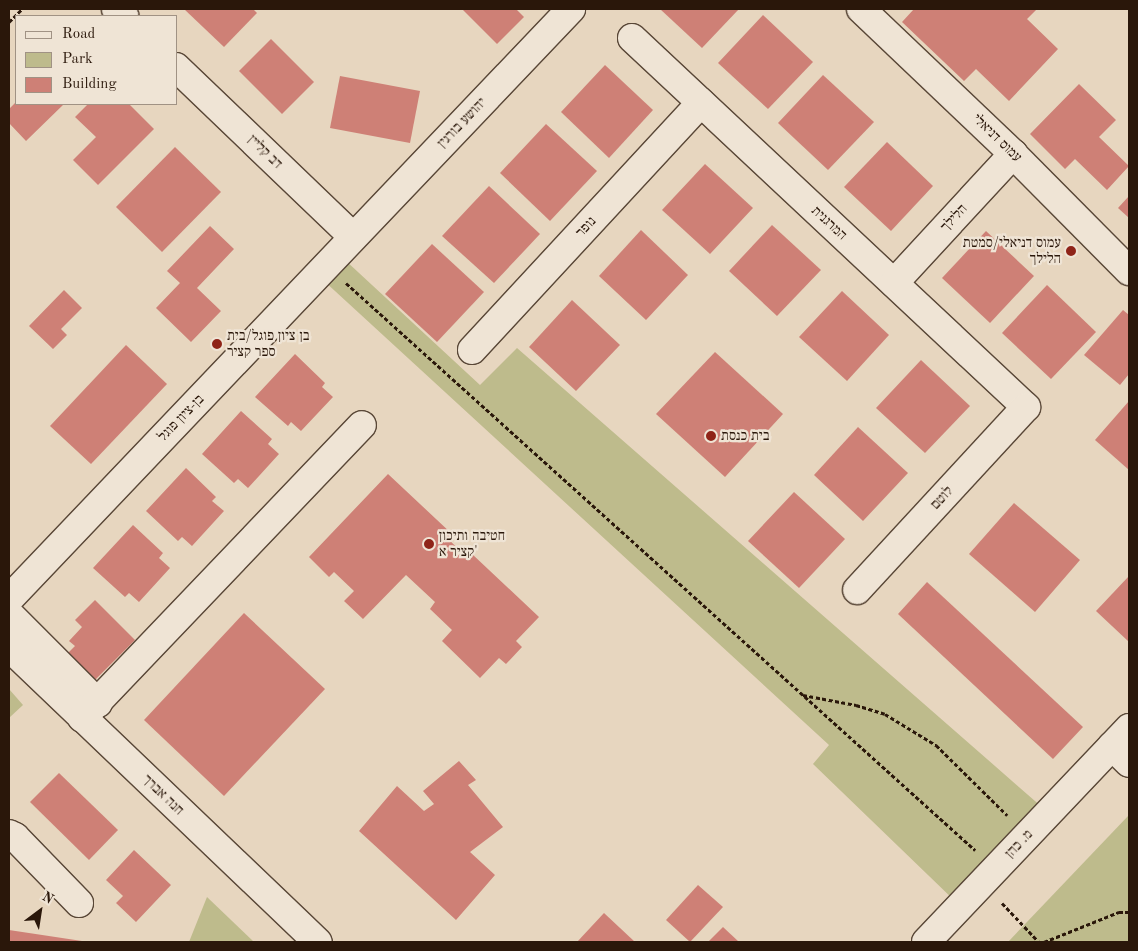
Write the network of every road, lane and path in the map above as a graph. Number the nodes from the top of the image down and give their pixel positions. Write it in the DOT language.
graph roads {
  1 [pos="571,9"];
  2 [pos="861,9"];
  3 [pos="632,38"];
  4 [pos="178,69"];
  5 [pos="701,103"];
  6 [pos="1014,154"];
  7 [pos="353,237"];
  8 [pos="327,266"];
  9 [pos="1129,270"];
  10 [pos="894,283"];
  11 [pos="472,350"];
  12 [pos="1026,407"];
  13 [pos="362,425"];
  14 [pos="857,590"];
  15 [pos="9,599"];
  16 [pos="9,614"];
  17 [pos="9,647"];
  18 [pos="803,695"];
  19 [pos="90,710"];
  20 [pos="1124,745"];
  21 [pos="9,834"];
  22 [pos="1027,835"];
  23 [pos="989,876"];
  24 [pos="79,903"];
  25 [pos="1129,912"];
  26 [pos="318,942"];
  27 [pos="926,942"];
  28 [pos="1039,942"];
  29 [pos="1044,942"];
  1 -- 7 [label="street, יהושע בורגין"];
  2 -- 6 [label="street, עמוס דניאלי"];
  3 -- 5 [label="street, המרגנית"];
  4 -- 7 [label="street, דב קליין"];
  5 -- 10 [label="street, המרגנית"];
  5 -- 11 [label="street, נופר"];
  6 -- 9 [label="street, עמוס דניאלי"];
  6 -- 10 [label="street, הלילך"];
  7 -- 8 [label="street, בן-ציון פוגל"];
  8 -- 15 [label="street, בן-ציון פוגל"];
  8 -- 18 [label="path"];
  10 -- 12 [label="street, המרגנית"];
  12 -- 14 [label="street, לוטם"];
  13 -- 19 [label="street"];
  16 -- 19 [label="street"];
  17 -- 19 [label="street, חנה אברך"];
  18 -- 22 [label="path"];
  18 -- 23 [label="path"];
  19 -- 26 [label="street, חנה אברך"];
  20 -- 22 [label="street, מ. כהן"];
  21 -- 24 [label="street"];
  22 -- 23 [label="street, מ. כהן"];
  23 -- 27 [label="street, מ. כהן"];
  23 -- 28 [label="path"];
  25 -- 29 [label="path"];
}
